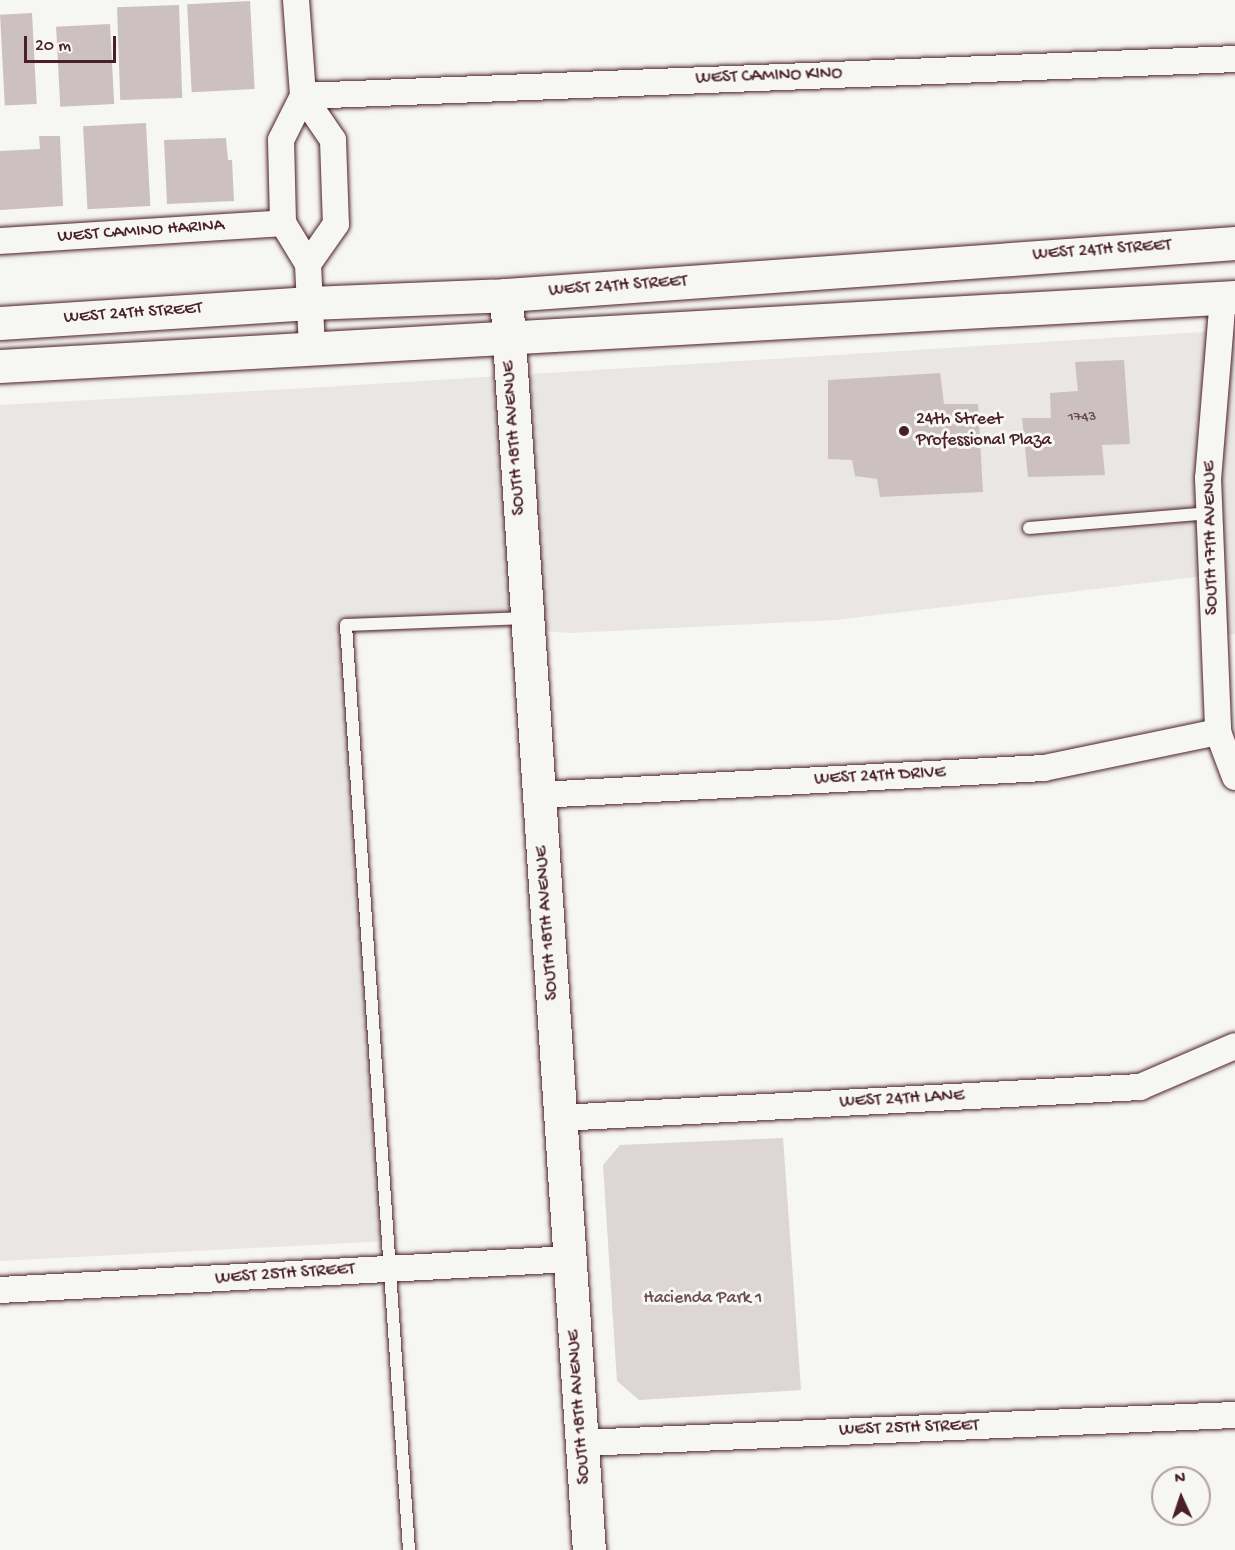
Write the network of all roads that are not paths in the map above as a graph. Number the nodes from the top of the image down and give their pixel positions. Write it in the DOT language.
graph roads {
  1 [pos="297,0"];
  2 [pos="1235,59"];
  3 [pos="303,96"];
  4 [pos="283,223"];
  5 [pos="0,241"];
  6 [pos="1235,243"];
  7 [pos="308,264"];
  8 [pos="1231,289"];
  9 [pos="506,295"];
  10 [pos="310,303"];
  11 [pos="0,323"];
  12 [pos="509,336"];
  13 [pos="312,348"];
  14 [pos="0,366"];
  15 [pos="1210,513"];
  16 [pos="1029,528"];
  17 [pos="527,618"];
  18 [pos="1218,732"];
  19 [pos="1235,777"];
  20 [pos="539,795"];
  21 [pos="1235,1046"];
  22 [pos="560,1118"];
  23 [pos="570,1259"];
  24 [pos="390,1268"];
  25 [pos="0,1290"];
  26 [pos="1235,1415"];
  27 [pos="582,1443"];
  28 [pos="409,1550"];
  29 [pos="589,1550"];
  1 -- 3 [label="street"];
  2 -- 3 [label="street, WEST CAMINO KINO"];
  3 -- 4 [label="street"];
  3 -- 7 [label="street"];
  4 -- 5 [label="street, WEST CAMINO HARINA"];
  4 -- 7 [label="street"];
  6 -- 9 [label="main road, WEST 24TH STREET"];
  7 -- 10 [label="street"];
  8 -- 12 [label="main road"];
  8 -- 15 [label="street, SOUTH 17TH AVENUE"];
  9 -- 10 [label="main road, WEST 24TH STREET"];
  9 -- 12 [label="main road, SOUTH 18TH AVENUE"];
  10 -- 11 [label="main road, WEST 24TH STREET"];
  10 -- 13 [label="street"];
  12 -- 13 [label="main road"];
  12 -- 17 [label="main road, SOUTH 18TH AVENUE"];
  13 -- 14 [label="main road"];
  15 -- 16 [label="lane"];
  15 -- 18 [label="street, SOUTH 17TH AVENUE"];
  17 -- 20 [label="main road, SOUTH 18TH AVENUE"];
  17 -- 24 [label="lane"];
  18 -- 19 [label="street, SOUTH 17TH AVENUE"];
  18 -- 20 [label="street, WEST 24TH DRIVE"];
  20 -- 22 [label="main road, SOUTH 18TH AVENUE"];
  21 -- 22 [label="street, WEST 24TH LANE"];
  22 -- 23 [label="main road, SOUTH 18TH AVENUE"];
  23 -- 24 [label="street, WEST 25TH STREET"];
  23 -- 27 [label="main road, SOUTH 18TH AVENUE"];
  24 -- 25 [label="street, WEST 25TH STREET"];
  24 -- 28 [label="lane"];
  26 -- 27 [label="street, WEST 25TH STREET"];
  27 -- 29 [label="main road, SOUTH 18TH AVENUE"];
}
